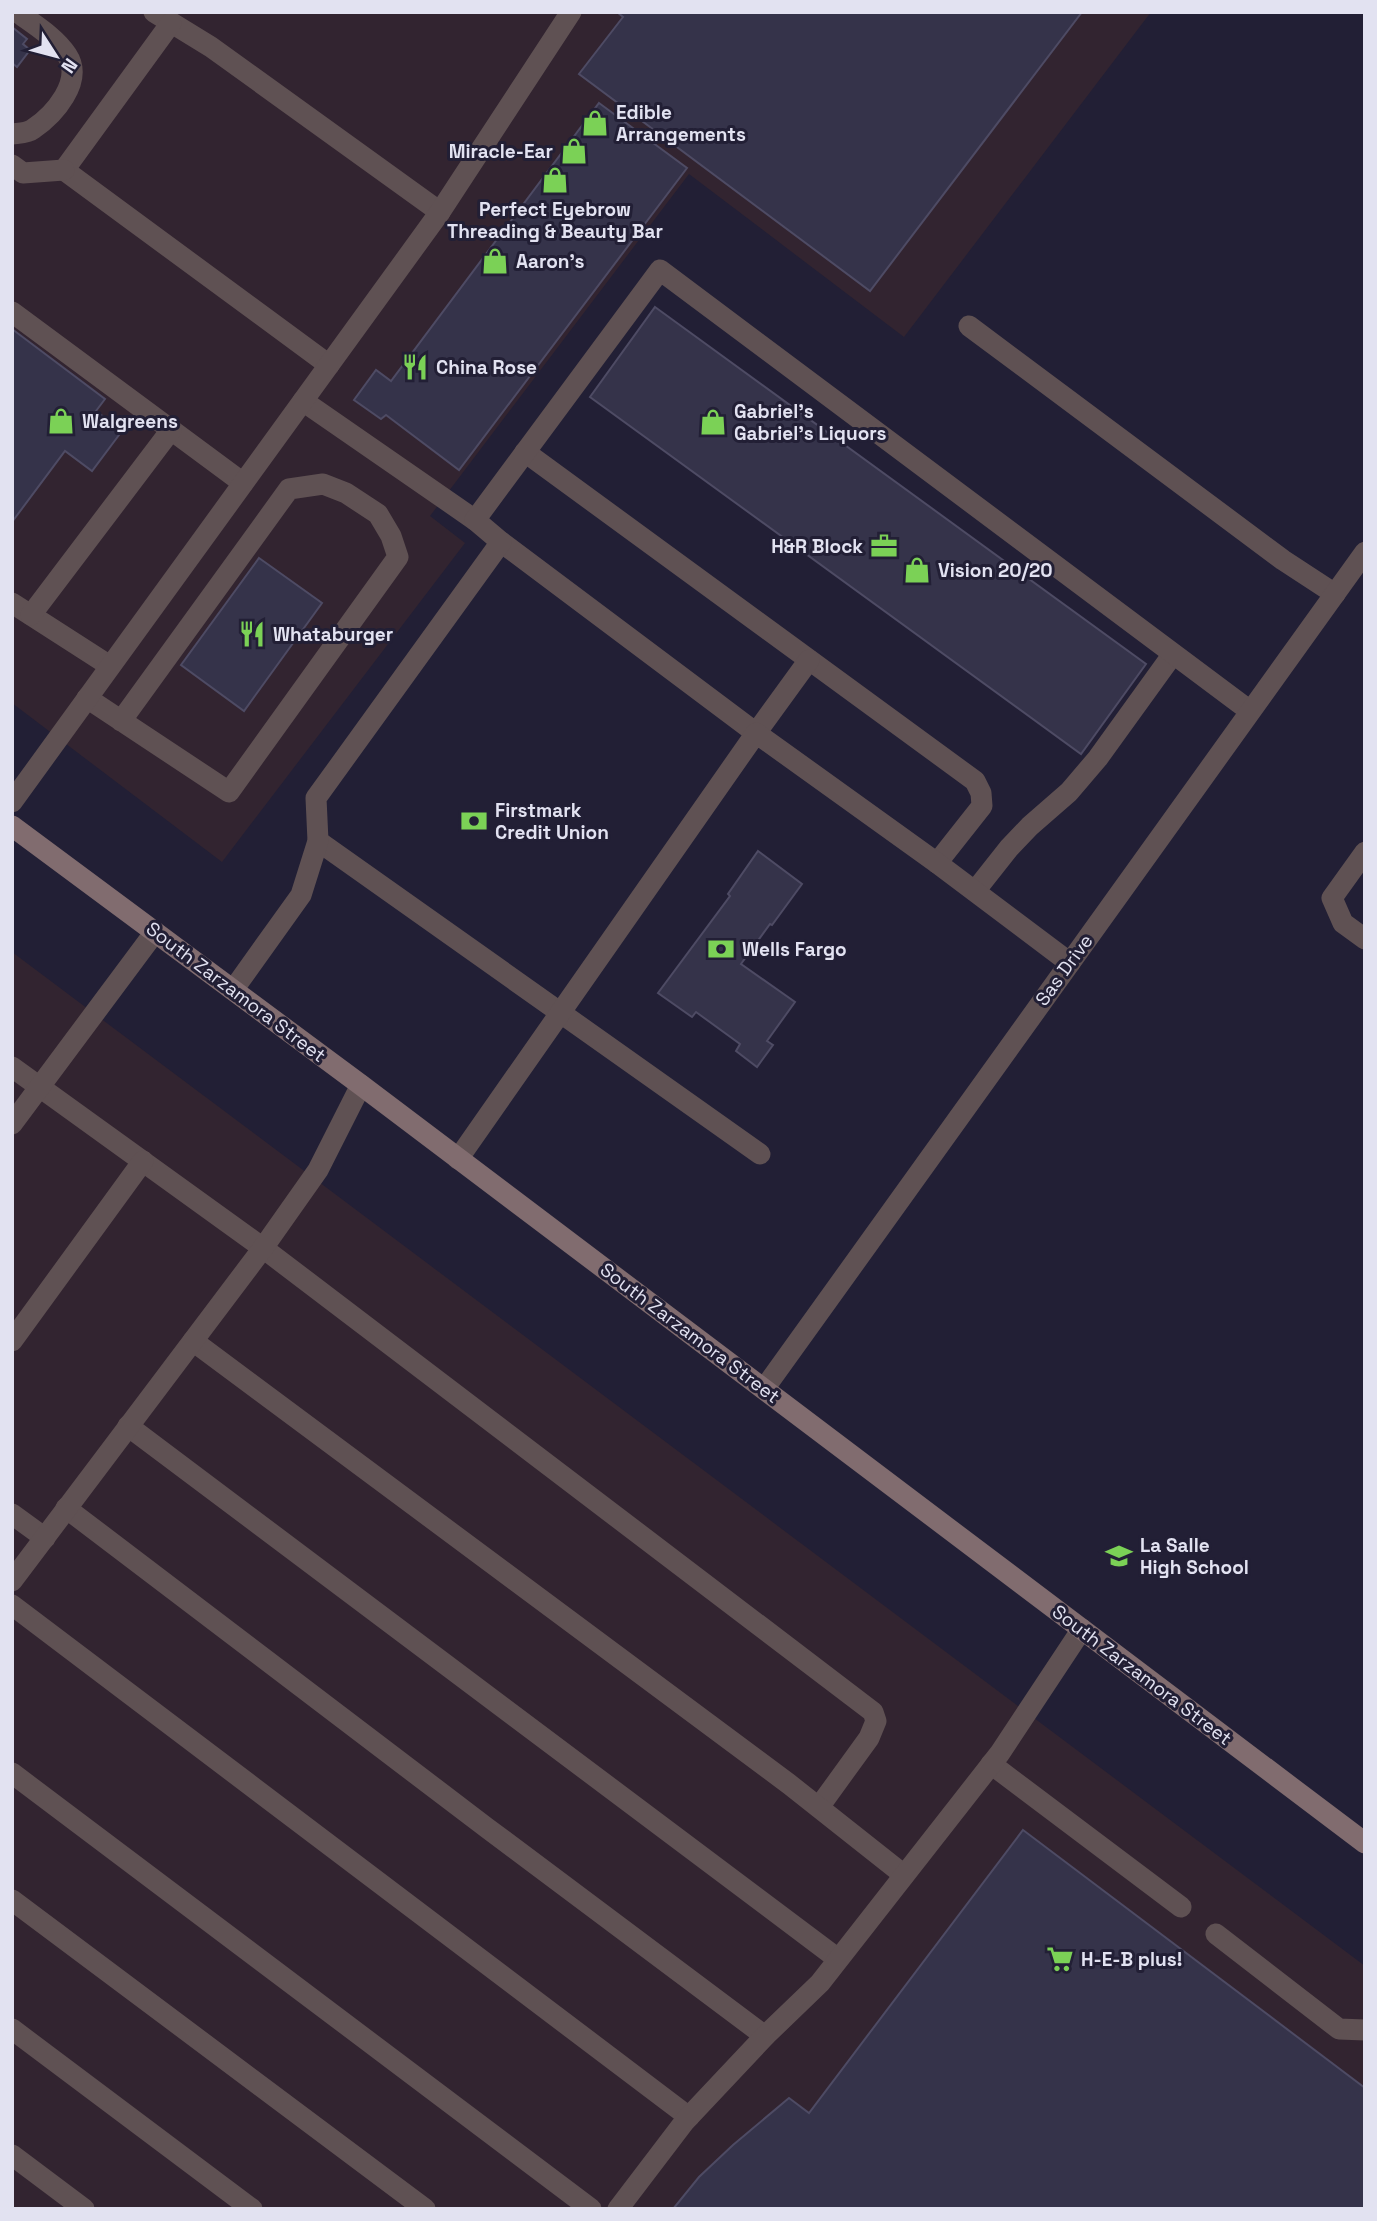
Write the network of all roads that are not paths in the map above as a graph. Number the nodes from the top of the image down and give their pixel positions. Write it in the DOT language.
graph roads {
  1 [pos="17,12"];
  2 [pos="568,13"];
  3 [pos="163,18"];
  4 [pos="12,134"];
  5 [pos="12,165"];
  6 [pos="64,170"];
  7 [pos="440,212"];
  8 [pos="12,313"];
  9 [pos="969,326"];
  10 [pos="329,365"];
  11 [pos="303,401"];
  12 [pos="171,430"];
  13 [pos="525,452"];
  14 [pos="243,483"];
  15 [pos="475,520"];
  16 [pos="501,542"];
  17 [pos="1365,552"];
  18 [pos="1335,594"];
  19 [pos="12,603"];
  20 [pos="31,615"];
  21 [pos="1173,654"];
  22 [pos="809,660"];
  23 [pos="110,666"];
  24 [pos="87,698"];
  25 [pos="1250,711"];
  26 [pos="121,721"];
  27 [pos="756,733"];
  28 [pos="12,802"];
  29 [pos="12,826"];
  30 [pos="318,841"];
  31 [pos="1365,852"];
  32 [pos="937,863"];
  33 [pos="975,891"];
  34 [pos="155,932"];
  35 [pos="1365,939"];
  36 [pos="1070,963"];
  37 [pos="233,990"];
  38 [pos="561,1013"];
  39 [pos="12,1067"];
  40 [pos="361,1085"];
  41 [pos="40,1087"];
  42 [pos="12,1124"];
  43 [pos="760,1154"];
  44 [pos="458,1159"];
  45 [pos="143,1161"];
  46 [pos="263,1248"];
  47 [pos="12,1341"];
  48 [pos="193,1341"];
  49 [pos="764,1388"];
  50 [pos="128,1426"];
  51 [pos="66,1508"];
  52 [pos="12,1514"];
  53 [pos="45,1538"];
  54 [pos="12,1581"];
  55 [pos="12,1605"];
  56 [pos="1082,1629"];
  57 [pos="991,1764"];
  58 [pos="12,1773"];
  59 [pos="819,1807"];
  60 [pos="1365,1843"];
  61 [pos="904,1875"];
  62 [pos="12,1900"];
  63 [pos="1181,1907"];
  64 [pos="1216,1934"];
  65 [pos="838,1959"];
  66 [pos="12,2029"];
  67 [pos="1365,2029"];
  68 [pos="765,2036"];
  69 [pos="689,2117"];
  70 [pos="12,2155"];
  71 [pos="84,2209"];
  72 [pos="252,2209"];
  73 [pos="425,2209"];
  74 [pos="591,2209"];
  75 [pos="618,2209"];
  1 -- 4 [label="street"];
  2 -- 7 [label="street"];
  3 -- 6 [label="street"];
  3 -- 7 [label="street"];
  5 -- 6 [label="street"];
  6 -- 10 [label="street"];
  7 -- 10 [label="street"];
  8 -- 12 [label="street"];
  9 -- 18 [label="street"];
  10 -- 11 [label="street"];
  11 -- 14 [label="street"];
  11 -- 15 [label="street"];
  12 -- 14 [label="street"];
  12 -- 20 [label="street"];
  13 -- 15 [label="street"];
  13 -- 21 [label="street"];
  13 -- 22 [label="street"];
  14 -- 23 [label="street"];
  15 -- 16 [label="street"];
  16 -- 27 [label="street"];
  16 -- 30 [label="street"];
  17 -- 18 [label="street, Sas Drive"];
  18 -- 25 [label="street, Sas Drive"];
  19 -- 20 [label="street"];
  20 -- 23 [label="street"];
  21 -- 25 [label="street"];
  21 -- 33 [label="street"];
  22 -- 27 [label="street"];
  22 -- 32 [label="street"];
  23 -- 24 [label="street"];
  24 -- 26 [label="street"];
  24 -- 28 [label="street"];
  25 -- 36 [label="street, Sas Drive"];
  26 -- 26 [label="street"];
  27 -- 32 [label="street"];
  27 -- 38 [label="street"];
  29 -- 34 [label="main road, South Zarzamora Street"];
  30 -- 37 [label="street"];
  30 -- 38 [label="street"];
  31 -- 35 [label="street"];
  32 -- 33 [label="street"];
  33 -- 36 [label="street"];
  34 -- 37 [label="main road, South Zarzamora Street"];
  34 -- 41 [label="street"];
  36 -- 49 [label="street, Sas Drive"];
  37 -- 40 [label="main road, South Zarzamora Street"];
  38 -- 43 [label="street"];
  38 -- 44 [label="street"];
  39 -- 41 [label="street"];
  40 -- 44 [label="main road, South Zarzamora Street"];
  40 -- 46 [label="street"];
  41 -- 42 [label="street"];
  41 -- 45 [label="street"];
  44 -- 49 [label="main road, South Zarzamora Street"];
  45 -- 46 [label="street"];
  45 -- 47 [label="street"];
  46 -- 48 [label="street"];
  46 -- 59 [label="street"];
  48 -- 50 [label="street"];
  48 -- 59 [label="street"];
  49 -- 56 [label="main road, South Zarzamora Street"];
  50 -- 51 [label="street"];
  50 -- 65 [label="street"];
  51 -- 53 [label="street"];
  51 -- 68 [label="street"];
  52 -- 53 [label="street"];
  53 -- 54 [label="street"];
  55 -- 69 [label="street"];
  56 -- 57 [label="street"];
  56 -- 60 [label="main road, South Zarzamora Street"];
  57 -- 61 [label="street"];
  57 -- 63 [label="street"];
  58 -- 74 [label="street"];
  59 -- 61 [label="street"];
  61 -- 65 [label="street"];
  62 -- 73 [label="street"];
  64 -- 67 [label="street"];
  65 -- 68 [label="street"];
  66 -- 72 [label="street"];
  68 -- 69 [label="street"];
  69 -- 75 [label="street"];
  70 -- 71 [label="street"];
}
